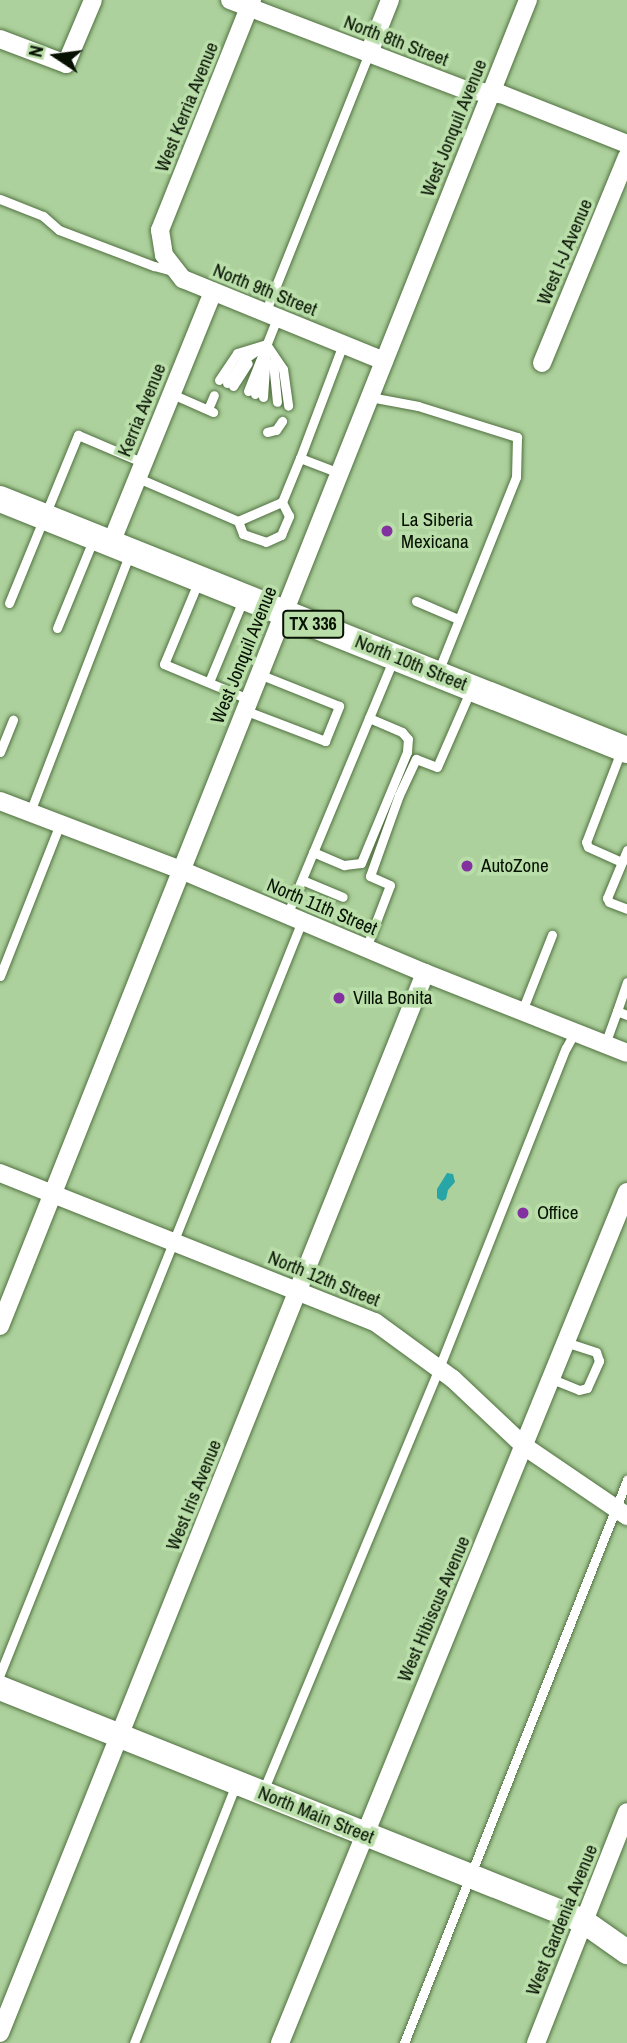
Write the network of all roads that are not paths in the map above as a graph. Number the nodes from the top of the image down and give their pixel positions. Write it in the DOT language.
graph roads {
  1 [pos="93,0"];
  2 [pos="230,0"];
  3 [pos="390,0"];
  4 [pos="528,0"];
  5 [pos="250,4"];
  6 [pos="0,38"];
  7 [pos="369,53"];
  8 [pos="491,92"];
  9 [pos="627,144"];
  10 [pos="627,157"];
  11 [pos="0,199"];
  12 [pos="173,271"];
  13 [pos="213,292"];
  14 [pos="271,315"];
  15 [pos="266,344"];
  16 [pos="343,344"];
  17 [pos="384,361"];
  18 [pos="541,363"];
  19 [pos="248,391"];
  20 [pos="172,394"];
  21 [pos="214,395"];
  22 [pos="370,397"];
  23 [pos="288,406"];
  24 [pos="282,421"];
  25 [pos="267,432"];
  26 [pos="300,458"];
  27 [pos="141,470"];
  28 [pos="339,473"];
  29 [pos="0,499"];
  30 [pos="282,502"];
  31 [pos="45,517"];
  32 [pos="238,522"];
  33 [pos="112,544"];
  34 [pos="200,579"];
  35 [pos="245,597"];
  36 [pos="416,601"];
  37 [pos="9,603"];
  38 [pos="283,612"];
  39 [pos="458,619"];
  40 [pos="57,628"];
  41 [pos="394,656"];
  42 [pos="259,674"];
  43 [pos="437,674"];
  44 [pos="209,682"];
  45 [pos="471,687"];
  46 [pos="246,705"];
  47 [pos="369,718"];
  48 [pos="13,719"];
  49 [pos="626,745"];
  50 [pos="0,752"];
  51 [pos="0,801"];
  52 [pos="30,812"];
  53 [pos="61,824"];
  54 [pos="627,850"];
  55 [pos="313,852"];
  56 [pos="622,862"];
  57 [pos="181,870"];
  58 [pos="302,880"];
  59 [pos="343,897"];
  60 [pos="627,909"];
  61 [pos="295,918"];
  62 [pos="552,935"];
  63 [pos="366,948"];
  64 [pos="425,973"];
  65 [pos="0,976"];
  66 [pos="627,982"];
  67 [pos="522,1011"];
  68 [pos="617,1011"];
  69 [pos="627,1015"];
  70 [pos="575,1032"];
  71 [pos="605,1044"];
  72 [pos="627,1053"];
  73 [pos="0,1173"];
  74 [pos="627,1192"];
  75 [pos="52,1194"];
  76 [pos="174,1242"];
  77 [pos="299,1291"];
  78 [pos="0,1326"];
  79 [pos="566,1342"];
  80 [pos="439,1368"];
  81 [pos="552,1379"];
  82 [pos="524,1446"];
  83 [pos="627,1480"];
  84 [pos="621,1512"];
  85 [pos="0,1674"];
  86 [pos="0,1689"];
  87 [pos="119,1736"];
  88 [pos="237,1783"];
  89 [pos="262,1793"];
  90 [pos="627,1812"];
  91 [pos="363,1833"];
  92 [pos="470,1876"];
  93 [pos="583,1921"];
  94 [pos="627,1952"];
  95 [pos="0,2032"];
  96 [pos="134,2043"];
  97 [pos="280,2043"];
  98 [pos="404,2043"];
  99 [pos="536,2043"];
  1 -- 6 [label="street"];
  2 -- 5 [label="street, North 8th Street"];
  3 -- 7 [label="street"];
  4 -- 8 [label="street, West Jonquil Avenue"];
  5 -- 7 [label="street, North 8th Street"];
  5 -- 12 [label="street, West Kerria Avenue"];
  7 -- 8 [label="street, North 8th Street"];
  7 -- 14 [label="lane"];
  8 -- 9 [label="street, North 8th Street"];
  8 -- 17 [label="street, West Jonquil Avenue"];
  10 -- 18 [label="street, West I-J Avenue"];
  11 -- 12 [label="lane"];
  12 -- 13 [label="street, North 9th Street"];
  13 -- 14 [label="street, North 9th Street"];
  13 -- 20 [label="street, Kerria Avenue"];
  14 -- 15 [label="lane"];
  14 -- 16 [label="street, North 9th Street"];
  15 -- 19 [label="lane"];
  15 -- 19 [label="lane"];
  15 -- 19 [label="lane"];
  15 -- 19 [label="lane"];
  15 -- 19 [label="lane"];
  15 -- 23 [label="lane"];
  16 -- 17 [label="street, North 9th Street"];
  16 -- 26 [label="lane"];
  17 -- 22 [label="street, West Jonquil Avenue"];
  20 -- 21 [label="lane"];
  20 -- 27 [label="street, Kerria Avenue"];
  22 -- 28 [label="street, West Jonquil Avenue"];
  22 -- 39 [label="lane"];
  24 -- 25 [label="lane"];
  26 -- 28 [label="lane"];
  26 -- 30 [label="lane"];
  27 -- 31 [label="lane"];
  27 -- 32 [label="lane"];
  27 -- 33 [label="street, Kerria Avenue"];
  28 -- 38 [label="street, West Jonquil Avenue"];
  29 -- 31 [label="main road, North 10th Street / TX 336"];
  30 -- 32 [label="lane"];
  30 -- 32 [label="lane"];
  31 -- 33 [label="main road, North 10th Street / TX 336"];
  31 -- 37 [label="lane"];
  33 -- 34 [label="main road, North 10th Street / TX 336"];
  33 -- 40 [label="lane"];
  33 -- 52 [label="lane"];
  34 -- 35 [label="main road, North 10th Street / TX 336"];
  34 -- 44 [label="lane"];
  35 -- 38 [label="main road, North 10th Street / TX 336"];
  35 -- 44 [label="lane"];
  36 -- 39 [label="lane"];
  38 -- 41 [label="main road, North 10th Street / TX 336"];
  38 -- 42 [label="street, West Jonquil Avenue"];
  39 -- 43 [label="lane"];
  41 -- 43 [label="main road, North 10th Street / TX 336"];
  41 -- 47 [label="lane"];
  42 -- 46 [label="street, West Jonquil Avenue"];
  42 -- 46 [label="lane"];
  43 -- 45 [label="main road, North 10th Street / TX 336"];
  44 -- 46 [label="lane"];
  45 -- 49 [label="main road, North 10th Street / TX 336"];
  45 -- 63 [label="lane"];
  46 -- 57 [label="street, West Jonquil Avenue"];
  47 -- 55 [label="lane"];
  47 -- 55 [label="lane"];
  48 -- 50 [label="lane"];
  49 -- 56 [label="lane"];
  51 -- 52 [label="street, North 11th Street"];
  52 -- 53 [label="street, North 11th Street"];
  53 -- 57 [label="street, North 11th Street"];
  53 -- 65 [label="lane"];
  54 -- 56 [label="lane"];
  55 -- 58 [label="lane"];
  56 -- 60 [label="lane"];
  57 -- 61 [label="street, North 11th Street"];
  57 -- 75 [label="street, West Jonquil Avenue"];
  58 -- 59 [label="lane"];
  58 -- 61 [label="lane"];
  61 -- 63 [label="street, North 11th Street"];
  61 -- 76 [label="lane"];
  62 -- 67 [label="lane"];
  63 -- 64 [label="street, North 11th Street"];
  64 -- 67 [label="street, North 11th Street"];
  64 -- 77 [label="street, West Iris Avenue"];
  66 -- 68 [label="lane"];
  67 -- 70 [label="street, North 11th Street"];
  68 -- 69 [label="lane"];
  68 -- 71 [label="lane"];
  70 -- 71 [label="street, North 11th Street"];
  70 -- 80 [label="lane"];
  71 -- 72 [label="street, North 11th Street"];
  73 -- 75 [label="street, North 12th Street"];
  74 -- 79 [label="street, West Hibiscus Avenue"];
  75 -- 76 [label="street, North 12th Street"];
  75 -- 78 [label="street, West Jonquil Avenue"];
  76 -- 77 [label="street, North 12th Street"];
  76 -- 85 [label="lane"];
  77 -- 80 [label="street, North 12th Street"];
  77 -- 87 [label="street, West Iris Avenue"];
  79 -- 81 [label="street, West Hibiscus Avenue"];
  79 -- 81 [label="lane"];
  80 -- 82 [label="street, North 12th Street"];
  80 -- 89 [label="lane"];
  81 -- 82 [label="street, West Hibiscus Avenue"];
  82 -- 84 [label="street, North 12th Street"];
  82 -- 91 [label="street, West Hibiscus Avenue"];
  83 -- 84 [label="lane"];
  84 -- 92 [label="lane"];
  86 -- 87 [label="street, North Main Street"];
  87 -- 88 [label="street, North Main Street"];
  87 -- 95 [label="street, West Iris Avenue"];
  88 -- 89 [label="street, North Main Street"];
  88 -- 96 [label="lane"];
  89 -- 91 [label="street, North Main Street"];
  90 -- 93 [label="street, West Gardenia Avenue"];
  91 -- 92 [label="street, North Main Street"];
  91 -- 97 [label="street, West Hibiscus Avenue"];
  92 -- 93 [label="street, North Main Street"];
  92 -- 98 [label="lane"];
  93 -- 94 [label="street, North Main Street"];
  93 -- 99 [label="street, West Gardenia Avenue"];
}
